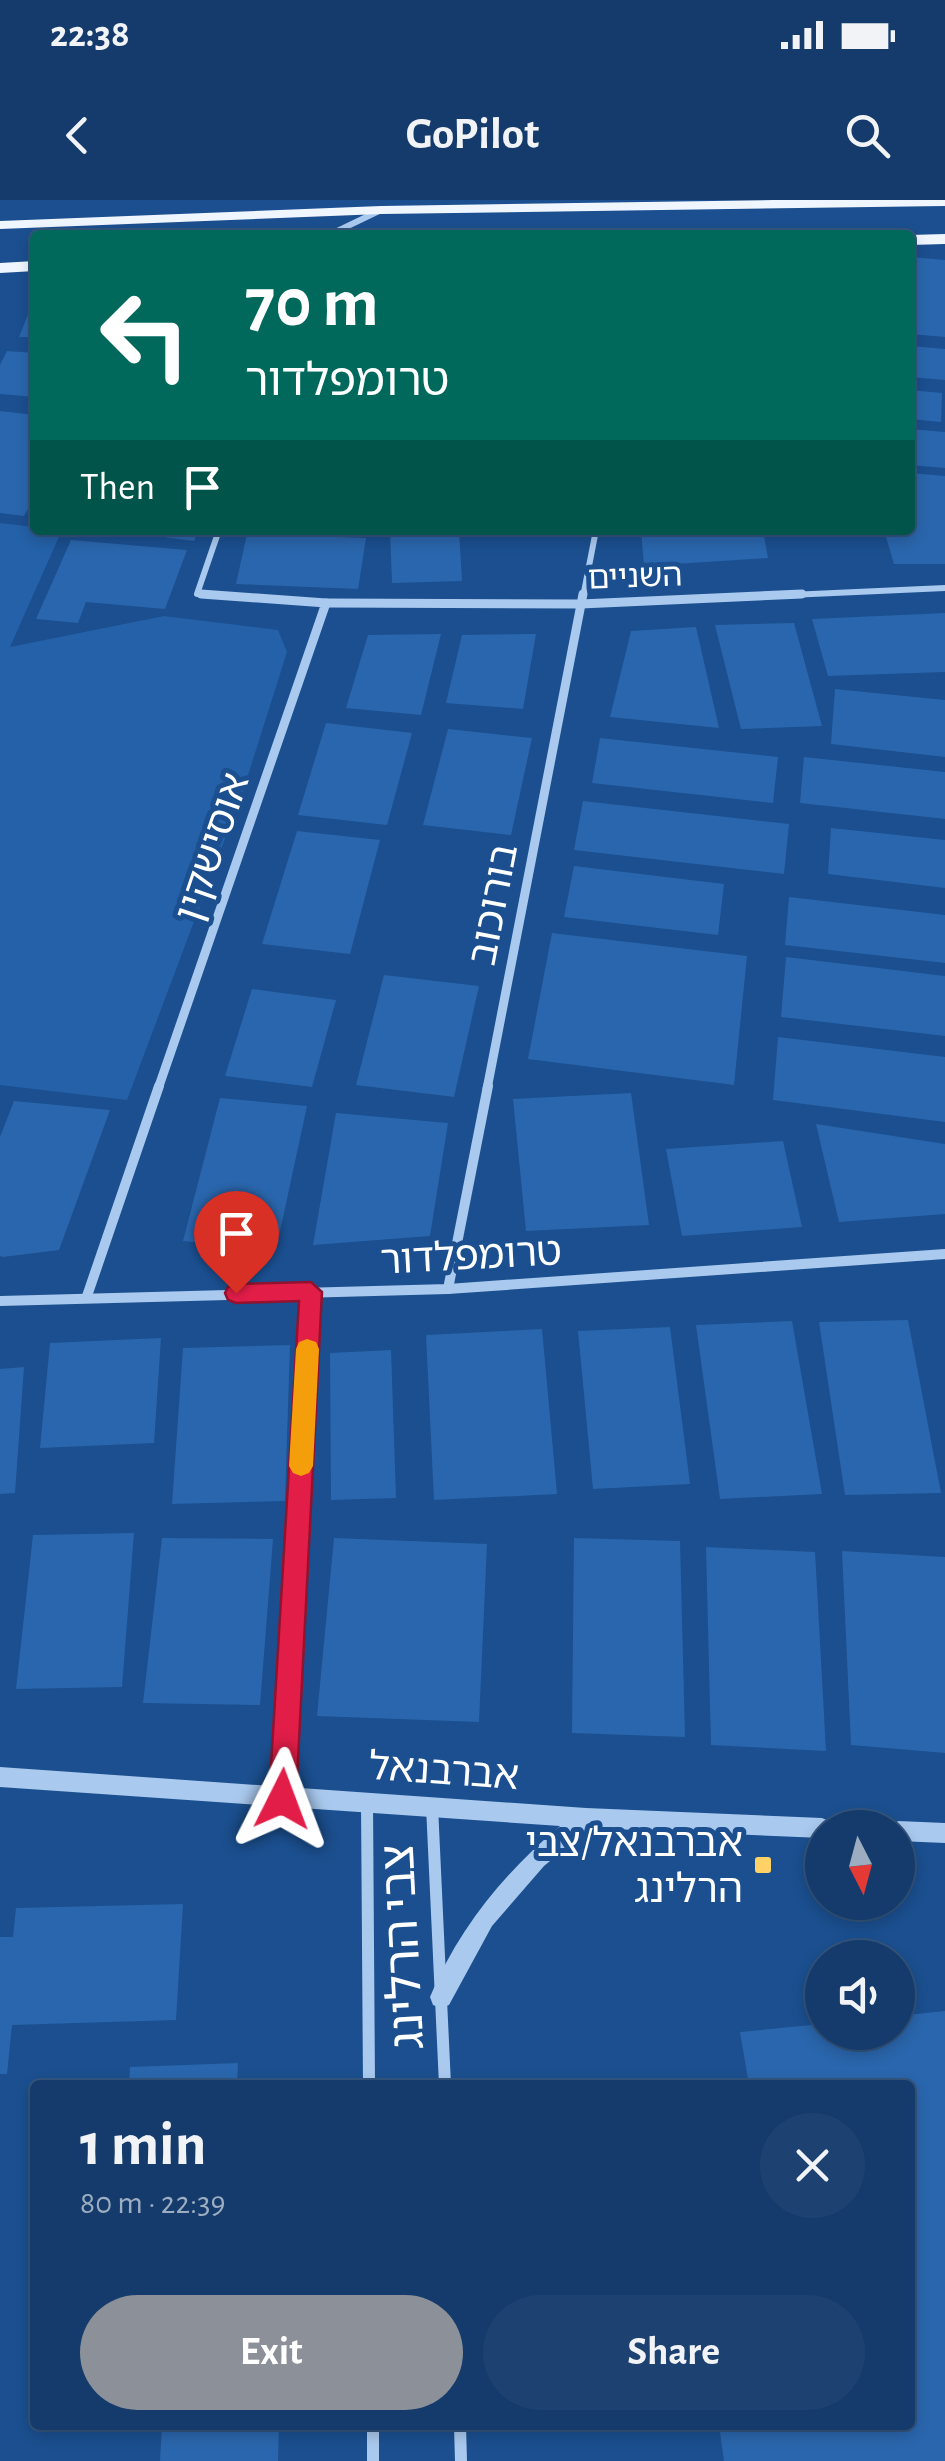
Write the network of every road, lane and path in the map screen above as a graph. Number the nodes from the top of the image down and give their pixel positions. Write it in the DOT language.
graph roads {
  1 [pos="945,202"];
  2 [pos="380,210"];
  3 [pos="0,225"];
  4 [pos="339,230"];
  5 [pos="945,239"];
  6 [pos="915,240"];
  7 [pos="30,266"];
  8 [pos="0,268"];
  9 [pos="217,535"];
  10 [pos="595,535"];
  11 [pos="945,588"];
  12 [pos="326,603"];
  13 [pos="580,604"];
  14 [pos="945,1254"];
  15 [pos="448,1288"];
  16 [pos="311,1292"];
  17 [pos="88,1296"];
  18 [pos="0,1300"];
  19 [pos="0,1777"];
  20 [pos="282,1799"];
  21 [pos="367,1802"];
  22 [pos="432,1805"];
  23 [pos="586,1818"];
  24 [pos="805,1827"];
  25 [pos="915,1832"];
  26 [pos="945,1833"];
  27 [pos="441,1997"];
  28 [pos="370,2080"];
  29 [pos="445,2080"];
  30 [pos="373,2430"];
  31 [pos="460,2430"];
  32 [pos="373,2461"];
  33 [pos="461,2461"];
  1 -- 2 [label="main road"];
  2 -- 3 [label="main road"];
  2 -- 4 [label="street"];
  5 -- 6 [label="main road"];
  7 -- 8 [label="main road"];
  9 -- 12 [label="street"];
  10 -- 13 [label="street, בורוכוב"];
  11 -- 13 [label="street, השניים"];
  12 -- 13 [label="street, השניים"];
  12 -- 17 [label="street, אוסישקין"];
  13 -- 15 [label="street, בורוכוב"];
  14 -- 15 [label="street, טרומפלדור"];
  15 -- 16 [label="street, טרומפלדור"];
  16 -- 17 [label="street, טרומפלדור"];
  16 -- 20 [label="street"];
  17 -- 18 [label="street, טרומפלדור"];
  19 -- 20 [label="street, אברבנאל"];
  20 -- 21 [label="street, אברבנאל"];
  21 -- 22 [label="street, אברבנאל"];
  21 -- 28 [label="street, צבי הרלינג"];
  22 -- 23 [label="street, אברבנאל"];
  22 -- 27 [label="street, צבי הרלינג"];
  23 -- 24 [label="street, אברבנאל"];
  23 -- 27 [label="street"];
  25 -- 26 [label="street"];
  27 -- 29 [label="street, צבי הרלינג"];
  30 -- 32 [label="street"];
  31 -- 33 [label="street"];
}
